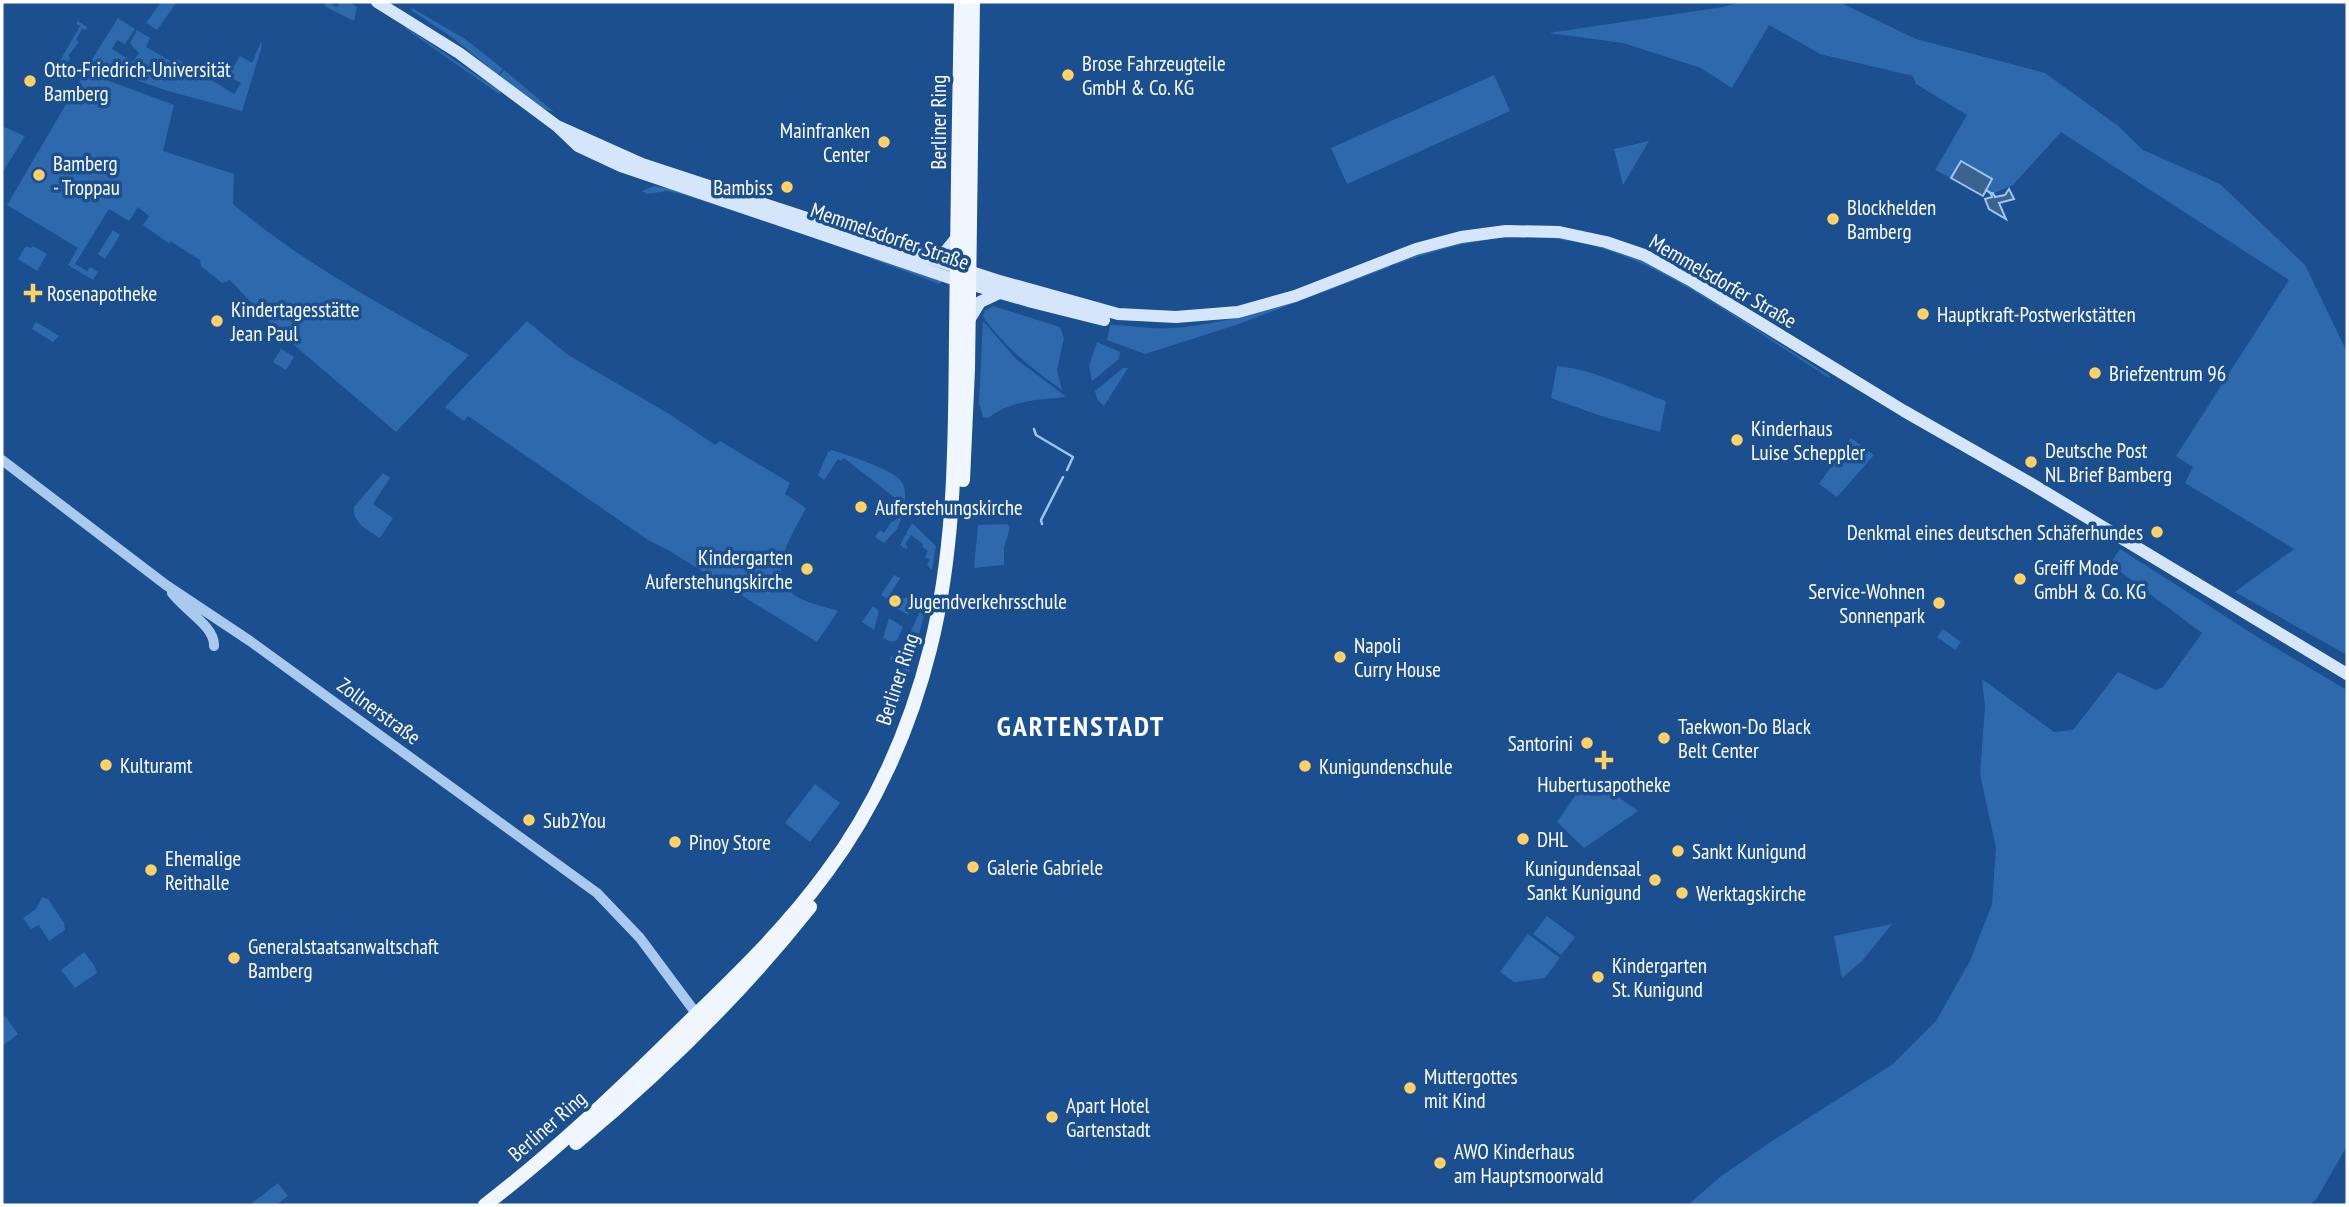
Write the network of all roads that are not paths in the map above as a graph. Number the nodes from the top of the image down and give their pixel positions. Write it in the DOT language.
graph roads {
  1 [pos="377,2"];
  2 [pos="961,2"];
  3 [pos="973,2"];
  4 [pos="557,126"];
  5 [pos="959,235"];
  6 [pos="927,257"];
  7 [pos="963,276"];
  8 [pos="999,293"];
  9 [pos="1225,315"];
  10 [pos="968,320"];
  11 [pos="2,460"];
  12 [pos="166,585"];
  13 [pos="214,646"];
  14 [pos="2347,674"];
  15 [pos="701,1019"];
  16 [pos="485,1205"];
  17 [pos="497,1205"];
  1 -- 4 [label="main road, Memmelsdorfer Straße"];
  2 -- 5 [label="main road, Berliner Ring"];
  3 -- 7 [label="main road, Berliner Ring"];
  4 -- 6 [label="main road, Memmelsdorfer Straße"];
  4 -- 7 [label="main road, Memmelsdorfer Straße"];
  5 -- 6 [label="main road"];
  5 -- 7 [label="main road, Berliner Ring"];
  6 -- 7 [label="main road, Memmelsdorfer Straße"];
  7 -- 8 [label="main road, Memmelsdorfer Straße"];
  7 -- 9 [label="main road, Memmelsdorfer Straße"];
  7 -- 10 [label="main road, Berliner Ring"];
  7 -- 15 [label="main road, Berliner Ring"];
  8 -- 9 [label="main road, Memmelsdorfer Straße"];
  8 -- 10 [label="main road"];
  9 -- 14 [label="main road, Memmelsdorfer Straße"];
  10 -- 15 [label="main road, Berliner Ring"];
  11 -- 12 [label="street, Zollnerstraße"];
  12 -- 13 [label="street"];
  12 -- 15 [label="street, Zollnerstraße"];
  15 -- 16 [label="main road, Berliner Ring"];
  15 -- 17 [label="main road, Berliner Ring"];
}
